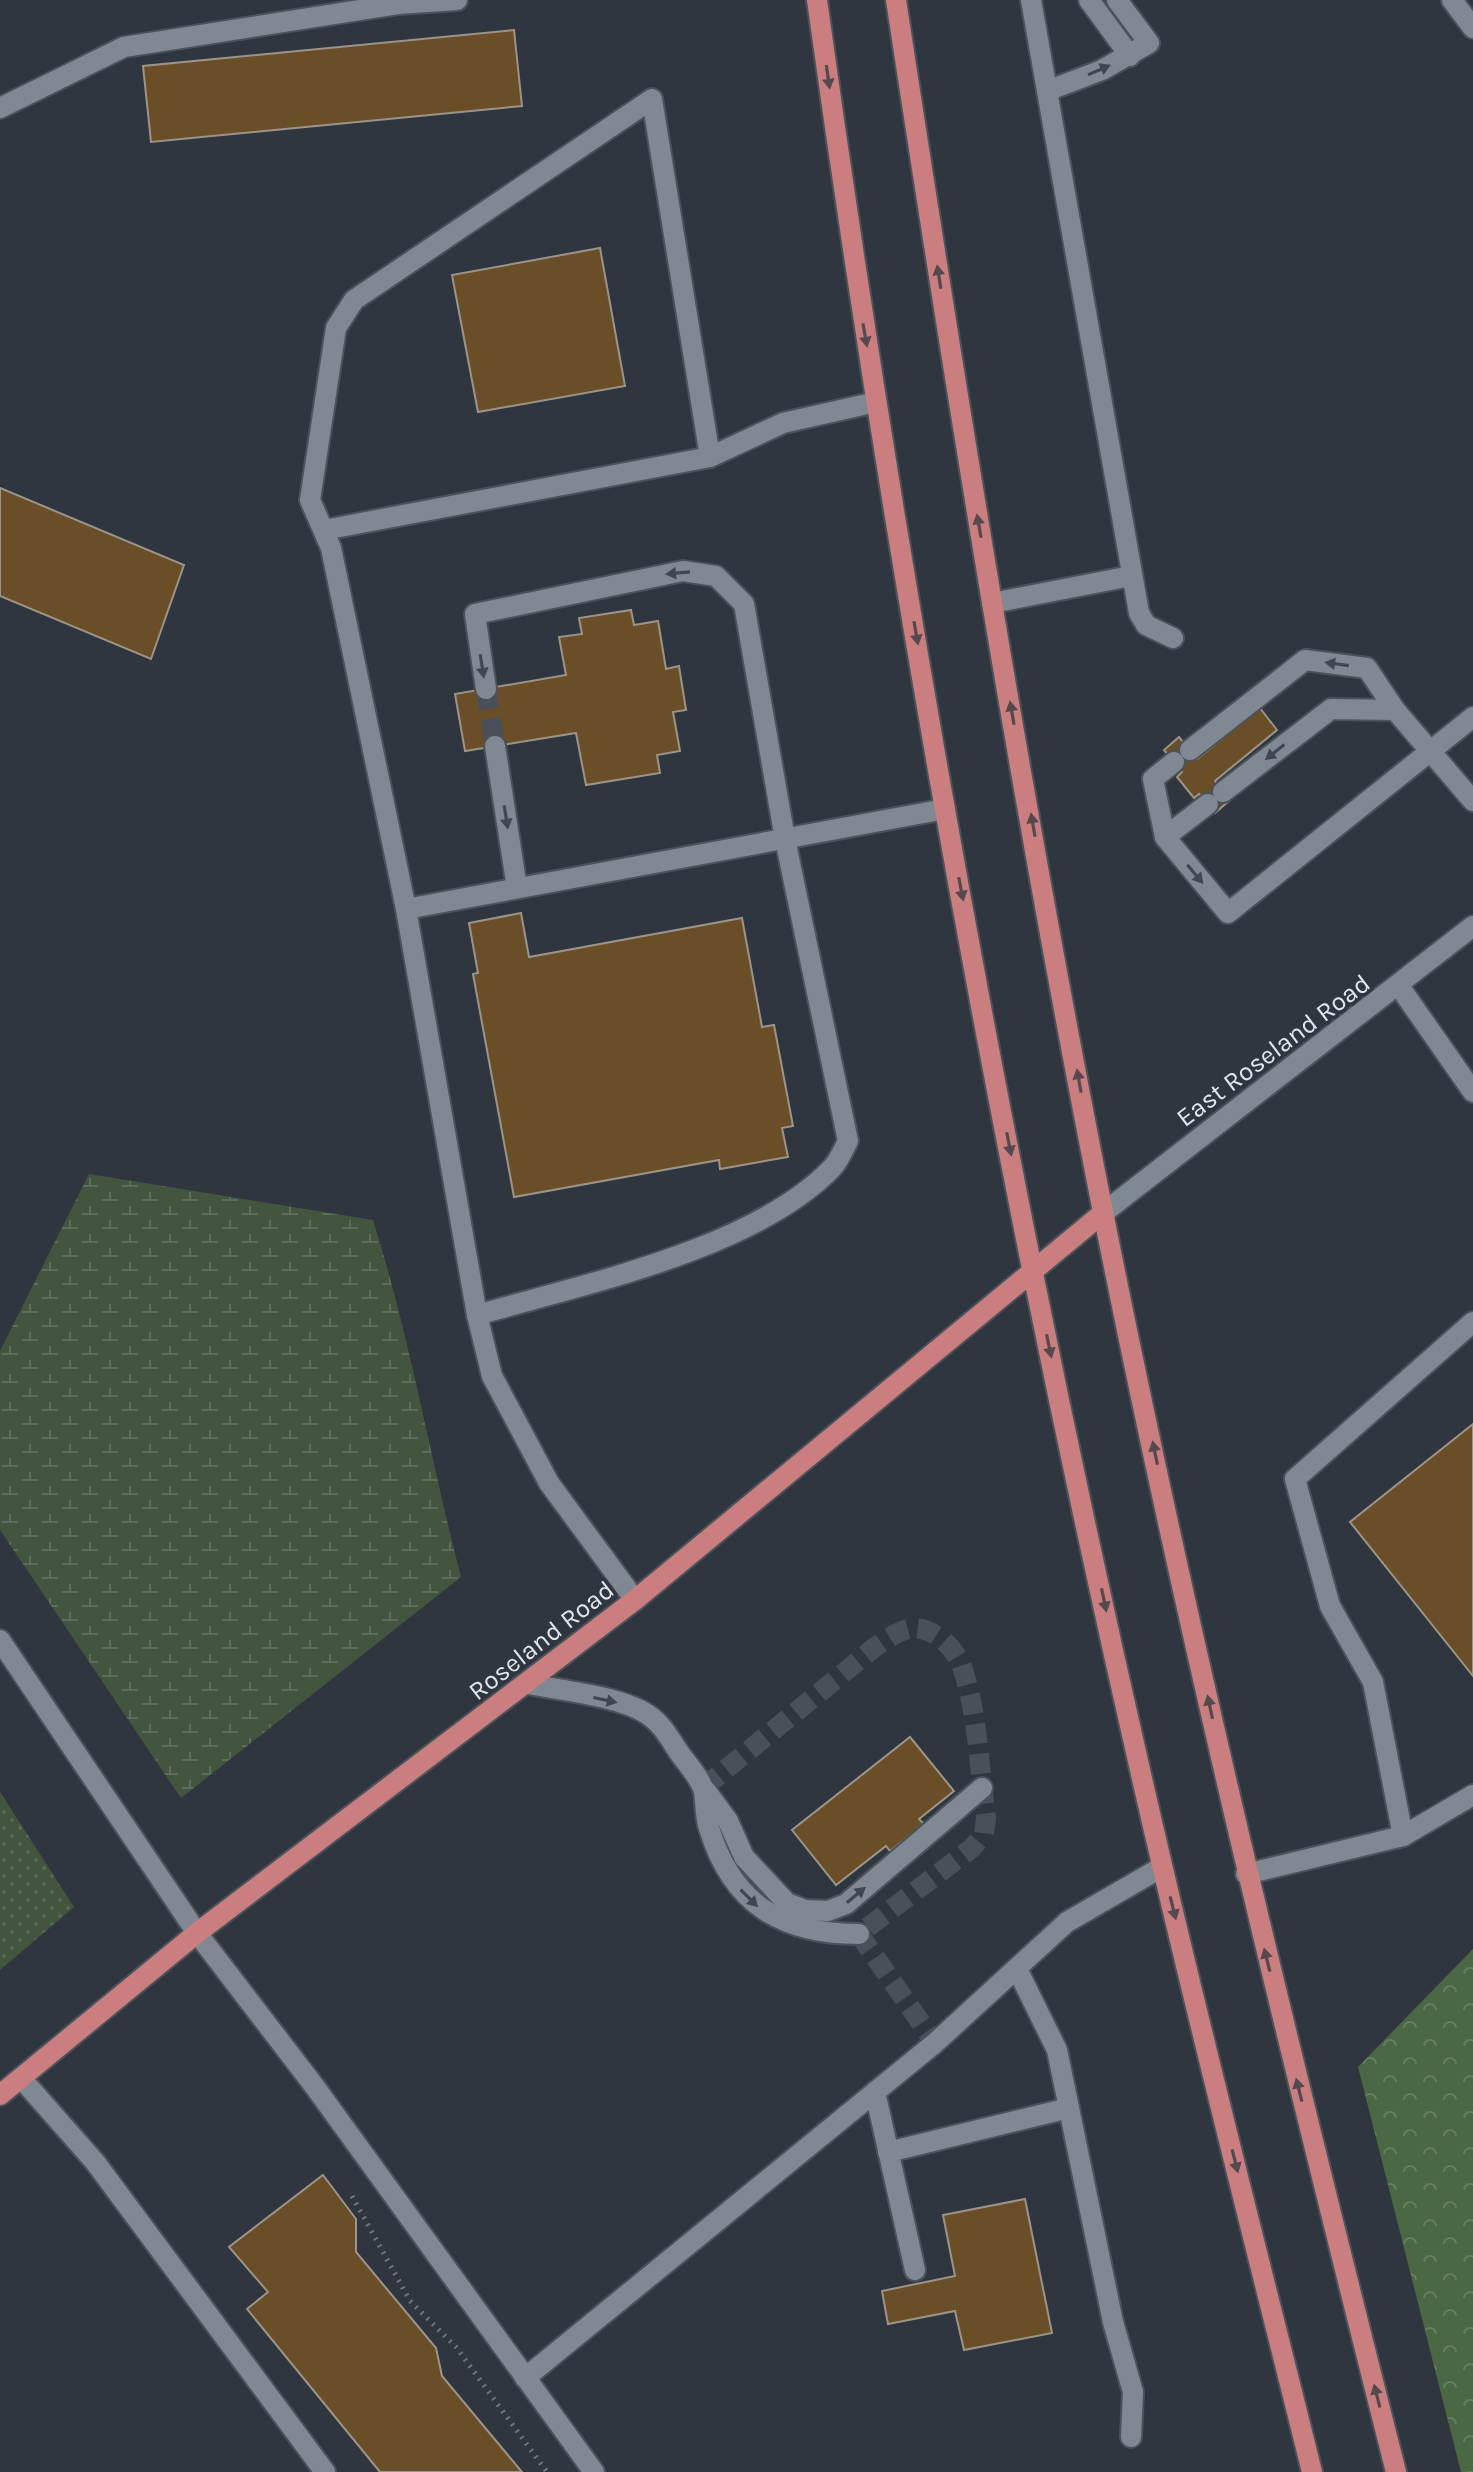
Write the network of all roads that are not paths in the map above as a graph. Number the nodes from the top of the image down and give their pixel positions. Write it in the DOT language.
graph roads {
  1 [pos="457,0"];
  2 [pos="817,0"];
  3 [pos="896,0"];
  4 [pos="1031,0"];
  5 [pos="1089,0"];
  6 [pos="1117,0"];
  7 [pos="1452,0"];
  8 [pos="1473,28"];
  9 [pos="1130,56"];
  10 [pos="1047,91"];
  11 [pos="0,108"];
  12 [pos="876,402"];
  13 [pos="710,457"];
  14 [pos="324,530"];
  15 [pos="1131,576"];
  16 [pos="992,603"];
  17 [pos="1173,638"];
  18 [pos="486,689"];
  19 [pos="1395,710"];
  20 [pos="1473,717"];
  21 [pos="495,746"];
  22 [pos="1430,751"];
  23 [pos="1473,801"];
  24 [pos="945,809"];
  25 [pos="1165,837"];
  26 [pos="785,839"];
  27 [pos="517,888"];
  28 [pos="406,909"];
  29 [pos="1473,926"];
  30 [pos="1399,986"];
  31 [pos="1473,1092"];
  32 [pos="1103,1213"];
  33 [pos="1033,1269"];
  34 [pos="477,1315"];
  35 [pos="1473,1322"];
  36 [pos="635,1600"];
  37 [pos="0,1640"];
  38 [pos="529,1684"];
  39 [pos="703,1788"];
  40 [pos="982,1788"];
  41 [pos="1473,1795"];
  42 [pos="1403,1836"];
  43 [pos="1162,1867"];
  44 [pos="1246,1874"];
  45 [pos="197,1933"];
  46 [pos="859,1934"];
  47 [pos="1017,1969"];
  48 [pos="21,2078"];
  49 [pos="875,2092"];
  50 [pos="0,2095"];
  51 [pos="1069,2108"];
  52 [pos="888,2152"];
  53 [pos="915,2270"];
  54 [pos="525,2378"];
  55 [pos="1131,2437"];
  56 [pos="325,2472"];
  57 [pos="594,2472"];
  58 [pos="1312,2472"];
  59 [pos="1396,2472"];
  1 -- 11 [label="street"];
  2 -- 12 [label="main road, one-way"];
  16 -- 3 [label="main road, one-way"];
  4 -- 10 [label="street"];
  5 -- 9 [label="street"];
  6 -- 9 [label="street"];
  7 -- 8 [label="street"];
  10 -- 9 [label="street, one-way"];
  10 -- 15 [label="street"];
  12 -- 13 [label="street"];
  12 -- 24 [label="main road, one-way"];
  13 -- 14 [label="street"];
  13 -- 14 [label="street"];
  14 -- 28 [label="street"];
  15 -- 16 [label="street"];
  15 -- 17 [label="street"];
  32 -- 16 [label="main road, one-way"];
  26 -- 18 [label="street, one-way"];
  19 -- 22 [label="street"];
  19 -- 25 [label="street, one-way"];
  19 -- 25 [label="street, one-way"];
  20 -- 22 [label="street"];
  21 -- 27 [label="street, one-way"];
  22 -- 23 [label="street"];
  25 -- 22 [label="street, one-way"];
  24 -- 26 [label="street"];
  24 -- 33 [label="main road, one-way"];
  26 -- 27 [label="street"];
  26 -- 34 [label="street"];
  27 -- 28 [label="street"];
  28 -- 34 [label="street"];
  29 -- 30 [label="street, East Roseland Road"];
  30 -- 31 [label="street"];
  30 -- 32 [label="street, East Roseland Road"];
  32 -- 33 [label="main road, Roseland Road"];
  44 -- 32 [label="main road, one-way"];
  33 -- 36 [label="main road, Roseland Road"];
  33 -- 43 [label="main road, one-way"];
  34 -- 36 [label="street"];
  35 -- 42 [label="street"];
  36 -- 38 [label="main road, Roseland Road"];
  37 -- 45 [label="street"];
  38 -- 39 [label="street, one-way"];
  38 -- 45 [label="main road, Roseland Road"];
  39 -- 40 [label="street, one-way"];
  39 -- 46 [label="street, one-way"];
  41 -- 42 [label="street"];
  42 -- 44 [label="street"];
  43 -- 47 [label="street"];
  43 -- 58 [label="main road, one-way"];
  59 -- 44 [label="main road, one-way"];
  45 -- 48 [label="main road, Roseland Road"];
  45 -- 54 [label="street"];
  47 -- 49 [label="street"];
  47 -- 51 [label="street"];
  48 -- 50 [label="main road, Roseland Road"];
  48 -- 56 [label="street"];
  49 -- 52 [label="street"];
  49 -- 54 [label="street"];
  51 -- 52 [label="street"];
  51 -- 55 [label="street"];
  52 -- 53 [label="street"];
  54 -- 57 [label="street"];
}
